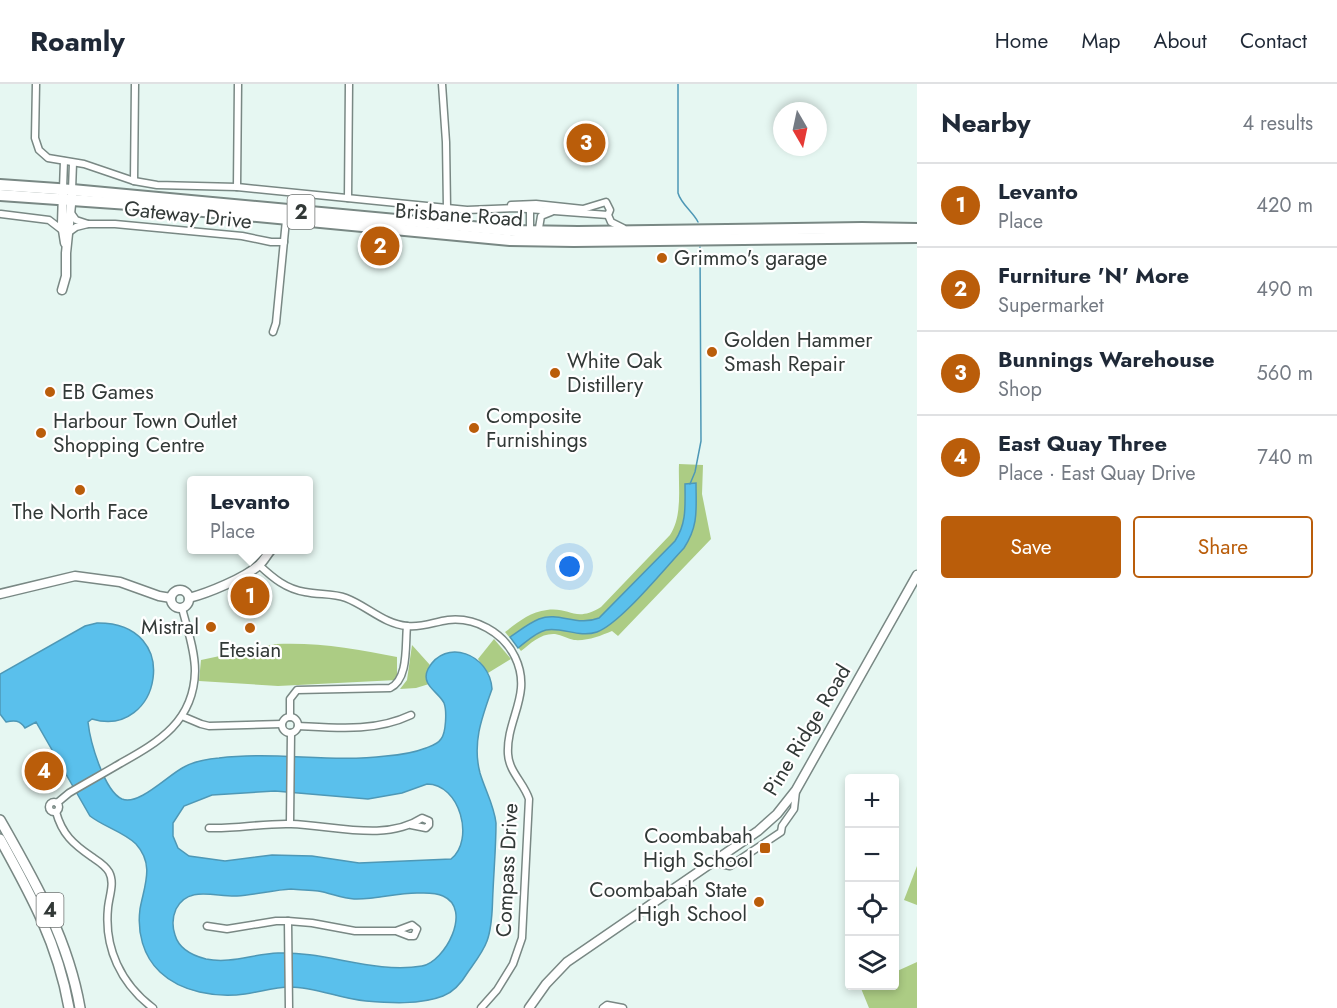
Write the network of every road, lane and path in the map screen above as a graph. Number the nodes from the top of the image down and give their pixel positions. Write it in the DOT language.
graph roads {
  1 [pos="36,84"];
  2 [pos="135,84"];
  3 [pos="238,84"];
  4 [pos="349,84"];
  5 [pos="442,84"];
  6 [pos="62,161"];
  7 [pos="73,163"];
  8 [pos="135,181"];
  9 [pos="0,185"];
  10 [pos="237,187"];
  11 [pos="67,194"];
  12 [pos="0,195"];
  13 [pos="348,198"];
  14 [pos="540,204"];
  15 [pos="447,208"];
  16 [pos="502,208"];
  17 [pos="530,211"];
  18 [pos="564,212"];
  19 [pos="67,213"];
  20 [pos="1,214"];
  21 [pos="608,215"];
  22 [pos="49,220"];
  23 [pos="286,220"];
  24 [pos="88,224"];
  25 [pos="917,227"];
  26 [pos="66,231"];
  27 [pos="637,231"];
  28 [pos="534,236"];
  29 [pos="917,237"];
  30 [pos="284,243"];
  31 [pos="62,290"];
  32 [pos="273,332"];
  33 [pos="267,554"];
  34 [pos="259,565"];
  35 [pos="917,575"];
  36 [pos="0,594"];
  37 [pos="171,598"];
  38 [pos="189,598"];
  39 [pos="182,608"];
  40 [pos="407,627"];
  41 [pos="411,715"];
  42 [pos="182,716"];
  43 [pos="290,717"];
  44 [pos="282,724"];
  45 [pos="298,726"];
  46 [pos="291,733"];
  47 [pos="796,790"];
  48 [pos="0,820"];
  49 [pos="770,822"];
  50 [pos="290,824"];
  51 [pos="411,825"];
  52 [pos="782,826"];
  53 [pos="209,828"];
  54 [pos="0,839"];
  55 [pos="716,860"];
  56 [pos="288,921"];
  57 [pos="207,926"];
  58 [pos="396,931"];
  59 [pos="69,1008"];
  60 [pos="80,1008"];
  61 [pos="153,1008"];
  62 [pos="289,1008"];
  63 [pos="481,1008"];
  64 [pos="529,1008"];
  65 [pos="603,1008"];
  66 [pos="622,1008"];
  1 -- 6 [label="street, Brisbane Road"];
  2 -- 8 [label="street"];
  3 -- 10 [label="street"];
  4 -- 13 [label="street"];
  5 -- 15 [label="street"];
  6 -- 7 [label="street, Brisbane Road"];
  6 -- 11 [label="street"];
  7 -- 8 [label="street, Brisbane Road"];
  7 -- 11 [label="street"];
  8 -- 10 [label="street, Brisbane Road"];
  9 -- 11 [label="highway, Brisbane Road / 2"];
  10 -- 13 [label="street, Brisbane Road"];
  11 -- 12 [label="highway, Brisbane Road / 2"];
  11 -- 19 [label="street"];
  11 -- 23 [label="highway, Brisbane Road / 2"];
  11 -- 28 [label="highway, Brisbane Road / 2"];
  13 -- 15 [label="street, Brisbane Road"];
  14 -- 16 [label="street"];
  14 -- 17 [label="street"];
  14 -- 21 [label="street"];
  15 -- 16 [label="street, Brisbane Road"];
  16 -- 17 [label="street"];
  17 -- 18 [label="street"];
  17 -- 28 [label="street"];
  18 -- 21 [label="street"];
  18 -- 28 [label="street"];
  19 -- 22 [label="street"];
  19 -- 24 [label="street"];
  19 -- 26 [label="street"];
  20 -- 22 [label="street"];
  21 -- 27 [label="street"];
  22 -- 26 [label="street"];
  23 -- 28 [label="highway, Brisbane Road / 2"];
  23 -- 30 [label="street"];
  24 -- 26 [label="street, Gateway Drive"];
  24 -- 30 [label="street, Gateway Drive"];
  25 -- 27 [label="highway, Brisbane Road / 2"];
  26 -- 31 [label="street"];
  27 -- 28 [label="highway, Brisbane Road / 2"];
  28 -- 29 [label="highway, Brisbane Road / 2"];
  30 -- 32 [label="street"];
  33 -- 34 [label="street"];
  34 -- 38 [label="street"];
  34 -- 40 [label="street, Compass Drive"];
  35 -- 47 [label="street, Pine Ridge Road"];
  36 -- 37 [label="street"];
  37 -- 38 [label="street"];
  37 -- 39 [label="street"];
  38 -- 39 [label="street"];
  39 -- 42 [label="street"];
  40 -- 43 [label="street"];
  40 -- 63 [label="street, Compass Drive"];
  41 -- 45 [label="street"];
  42 -- 44 [label="street"];
  42 -- 61 [label="street"];
  43 -- 44 [label="street"];
  43 -- 45 [label="street"];
  44 -- 46 [label="street"];
  45 -- 46 [label="street"];
  46 -- 50 [label="street"];
  47 -- 49 [label="street, Pine Ridge Road"];
  47 -- 52 [label="street"];
  48 -- 60 [label="main road, 4"];
  49 -- 52 [label="street"];
  49 -- 55 [label="street, Pine Ridge Road"];
  50 -- 51 [label="street"];
  50 -- 53 [label="street"];
  52 -- 55 [label="street"];
  54 -- 59 [label="main road, 4"];
  55 -- 64 [label="street, Pine Ridge Road"];
  56 -- 57 [label="street"];
  56 -- 58 [label="street"];
  56 -- 62 [label="street"];
  65 -- 66 [label="street"];
}
